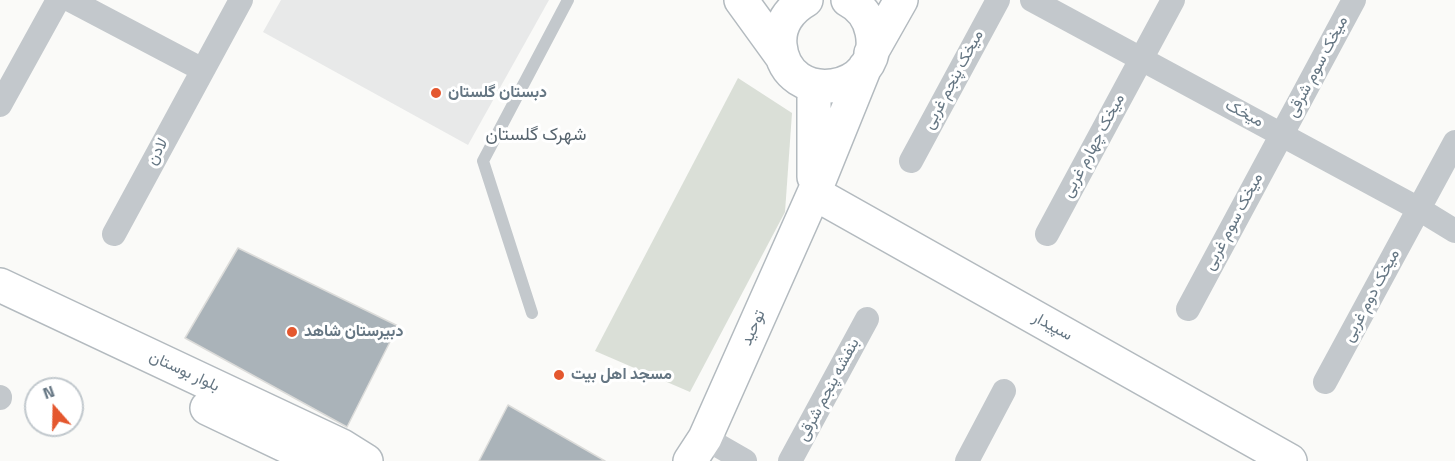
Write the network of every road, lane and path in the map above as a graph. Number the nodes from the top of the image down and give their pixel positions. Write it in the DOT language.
graph roads {
  1 [pos="58,0"];
  2 [pos="70,0"];
  3 [pos="241,0"];
  4 [pos="568,0"];
  5 [pos="741,0"];
  6 [pos="806,0"];
  7 [pos="901,0"];
  8 [pos="998,0"];
  9 [pos="1032,0"];
  10 [pos="1173,0"];
  11 [pos="1354,0"];
  12 [pos="852,1"];
  13 [pos="783,58"];
  14 [pos="1141,59"];
  15 [pos="868,60"];
  16 [pos="203,70"];
  17 [pos="814,86"];
  18 [pos="0,105"];
  19 [pos="1281,135"];
  20 [pos="1455,142"];
  21 [pos="911,161"];
  22 [pos="814,193"];
  23 [pos="1419,209"];
  24 [pos="1455,231"];
  25 [pos="114,234"];
  26 [pos="1047,234"];
  27 [pos="0,285"];
  28 [pos="0,308"];
  29 [pos="1188,309"];
  30 [pos="532,313"];
  31 [pos="867,319"];
  32 [pos="1325,382"];
  33 [pos="1004,391"];
  34 [pos="698,450"];
  35 [pos="318,461"];
  36 [pos="366,461"];
  37 [pos="745,461"];
  38 [pos="790,461"];
  39 [pos="967,461"];
  40 [pos="1290,461"];
  1 -- 18 [label="street"];
  2 -- 16 [label="street"];
  3 -- 16 [label="street, لادن"];
  4 -- 30 [label="lane"];
  5 -- 13 [label="street"];
  6 -- 13 [label="street"];
  7 -- 15 [label="street, توحید"];
  8 -- 21 [label="street, میخک پنجم غربی"];
  9 -- 14 [label="street, میخک"];
  10 -- 14 [label="street, میخک چهارم غربی"];
  11 -- 19 [label="street, میخک سوم شرقی"];
  12 -- 15 [label="street"];
  13 -- 17 [label="street"];
  14 -- 19 [label="street, میخک"];
  14 -- 26 [label="street, میخک چهارم غربی"];
  15 -- 17 [label="street"];
  15 -- 22 [label="street, توحید"];
  16 -- 25 [label="street, لادن"];
  17 -- 22 [label="street, توحید"];
  19 -- 23 [label="street, میخک"];
  19 -- 29 [label="street, میخک سوم غربی"];
  20 -- 23 [label="street, میخک دوم غربی"];
  22 -- 34 [label="street, توحید"];
  22 -- 40 [label="street, سپیدار"];
  23 -- 24 [label="street, میخک"];
  23 -- 32 [label="street, میخک دوم غربی"];
  27 -- 36 [label="street, بلوار بوستان"];
  28 -- 35 [label="street, بلوار بوستان"];
  31 -- 38 [label="street, بنفشه پنجم شرقی"];
  33 -- 39 [label="street"];
  34 -- 37 [label="street"];
}
